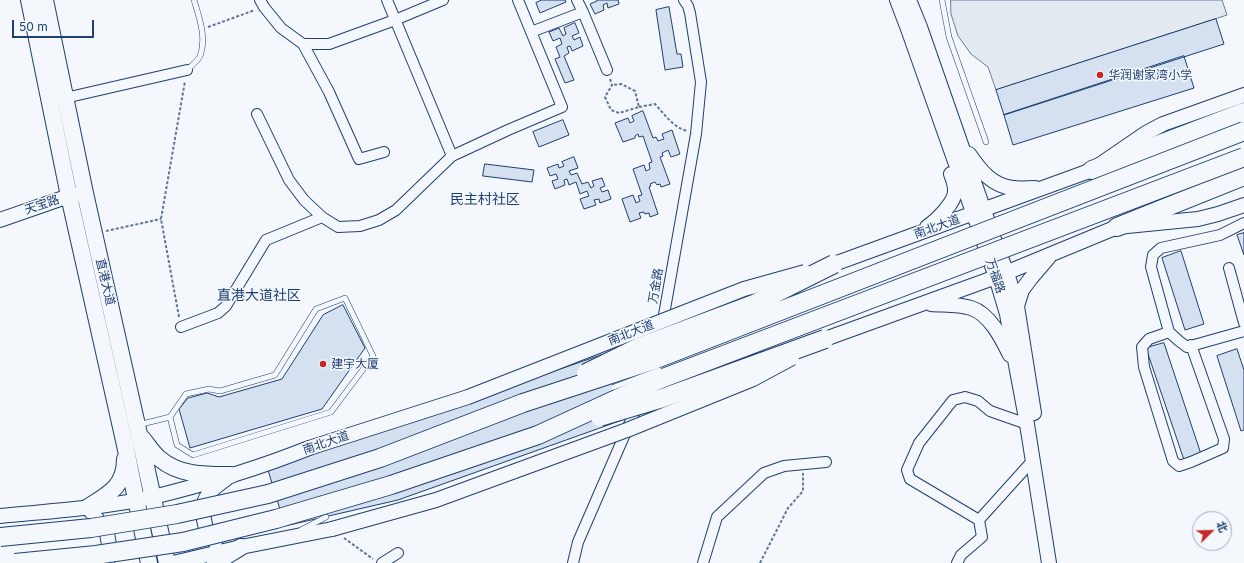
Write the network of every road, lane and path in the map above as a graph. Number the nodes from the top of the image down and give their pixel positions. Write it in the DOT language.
graph roads {
  1 [pos="29,0"];
  2 [pos="45,0"];
  3 [pos="194,0"];
  4 [pos="386,0"];
  5 [pos="443,0"];
  6 [pos="518,0"];
  7 [pos="577,0"];
  8 [pos="684,0"];
  9 [pos="897,0"];
  10 [pos="909,0"];
  11 [pos="942,0"];
  12 [pos="262,3"];
  13 [pos="583,12"];
  14 [pos="395,20"];
  15 [pos="202,29"];
  16 [pos="531,32"];
  17 [pos="303,44"];
  18 [pos="187,70"];
  19 [pos="607,70"];
  20 [pos="931,94"];
  21 [pos="1244,95"];
  22 [pos="65,98"];
  23 [pos="639,107"];
  24 [pos="1244,112"];
  25 [pos="257,114"];
  26 [pos="1244,132"];
  27 [pos="696,134"];
  28 [pos="959,138"];
  29 [pos="986,142"];
  30 [pos="384,152"];
  31 [pos="452,156"];
  32 [pos="1244,157"];
  33 [pos="1092,170"];
  34 [pos="1244,176"];
  35 [pos="1047,187"];
  36 [pos="77,194"];
  37 [pos="1244,205"];
  38 [pos="979,212"];
  39 [pos="322,217"];
  40 [pos="161,219"];
  41 [pos="0,220"];
  42 [pos="1244,222"];
  43 [pos="1117,227"];
  44 [pos="94,233"];
  45 [pos="915,235"];
  46 [pos="1052,254"];
  47 [pos="834,264"];
  48 [pos="1229,268"];
  49 [pos="1001,275"];
  50 [pos="924,304"];
  51 [pos="1017,306"];
  52 [pos="1244,323"];
  53 [pos="181,327"];
  54 [pos="1244,331"];
  55 [pos="1169,332"];
  56 [pos="825,339"];
  57 [pos="1191,346"];
  58 [pos="1016,365"];
  59 [pos="654,367"];
  60 [pos="666,368"];
  61 [pos="523,403"];
  62 [pos="170,417"];
  63 [pos="1027,424"];
  64 [pos="138,430"];
  65 [pos="538,435"];
  66 [pos="125,446"];
  67 [pos="1033,460"];
  68 [pos="826,462"];
  69 [pos="803,464"];
  70 [pos="231,475"];
  71 [pos="153,497"];
  72 [pos="136,500"];
  73 [pos="88,507"];
  74 [pos="0,516"];
  75 [pos="979,520"];
  76 [pos="329,523"];
  77 [pos="0,537"];
  78 [pos="241,547"];
  79 [pos="398,553"];
  80 [pos="15,563"];
  81 [pos="107,563"];
  82 [pos="149,563"];
  83 [pos="167,563"];
  84 [pos="173,563"];
  85 [pos="215,563"];
  86 [pos="378,563"];
  87 [pos="382,563"];
  88 [pos="573,563"];
  89 [pos="703,563"];
  90 [pos="760,563"];
  91 [pos="956,563"];
  92 [pos="1049,563"];
  93 [pos="1059,563"];
  1 -- 36 [label="main road, 直港大道"];
  2 -- 22 [label="main road, 直港大道"];
  3 -- 15 [label="lane"];
  4 -- 14 [label="street"];
  5 -- 14 [label="street"];
  6 -- 16 [label="street"];
  7 -- 13 [label="street"];
  8 -- 27 [label="street, 万金路"];
  9 -- 20 [label="main road, 万福路"];
  10 -- 28 [label="main road, 万福路"];
  11 -- 29 [label="lane"];
  12 -- 15 [label="path"];
  12 -- 17 [label="street"];
  13 -- 16 [label="street"];
  13 -- 19 [label="street"];
  14 -- 17 [label="street"];
  14 -- 31 [label="street"];
  15 -- 18 [label="lane"];
  16 -- 31 [label="street"];
  17 -- 30 [label="street"];
  18 -- 22 [label="street"];
  18 -- 40 [label="path"];
  20 -- 38 [label="main road, 万福路"];
  20 -- 45 [label="main road"];
  21 -- 33 [label="main road, 南北大道"];
  22 -- 36 [label="main road, 直港大道"];
  23 -- 23 [label="path"];
  23 -- 27 [label="path"];
  24 -- 33 [label="highway"];
  25 -- 39 [label="street"];
  26 -- 61 [label="highway, 南北大道, bridge"];
  27 -- 59 [label="street, 万金路"];
  28 -- 35 [label="main road"];
  28 -- 38 [label="main road, 万福路"];
  31 -- 39 [label="street"];
  32 -- 65 [label="highway, bridge"];
  33 -- 35 [label="main road, 南北大道"];
  34 -- 43 [label="highway"];
  35 -- 38 [label="main road, 南北大道"];
  36 -- 41 [label="main road, 天宝路"];
  36 -- 44 [label="main road, 直港大道"];
  36 -- 66 [label="main road, 直港大道"];
  37 -- 43 [label="main road"];
  38 -- 45 [label="main road, 南北大道"];
  38 -- 49 [label="main road, 万福路"];
  39 -- 53 [label="street"];
  40 -- 44 [label="path"];
  40 -- 53 [label="path"];
  42 -- 55 [label="street"];
  43 -- 46 [label="main road"];
  44 -- 64 [label="main road, 直港大道"];
  45 -- 47 [label="main road, 南北大道"];
  46 -- 49 [label="main road"];
  46 -- 51 [label="main road"];
  47 -- 61 [label="highway, bridge"];
  47 -- 70 [label="main road, 南北大道, bridge"];
  48 -- 52 [label="street"];
  49 -- 50 [label="main road"];
  49 -- 51 [label="main road, 万福路"];
  49 -- 58 [label="main road, 万福路"];
  50 -- 56 [label="main road"];
  50 -- 58 [label="main road"];
  51 -- 93 [label="main road, 万福路"];
  54 -- 57 [label="street"];
  55 -- 57 [label="street"];
  55 -- 57 [label="street"];
  56 -- 65 [label="highway, bridge"];
  56 -- 76 [label="main road, bridge"];
  58 -- 63 [label="main road, 万福路"];
  59 -- 60 [label="lane, bridge"];
  59 -- 88 [label="street, 万金路"];
  61 -- 77 [label="highway, 南北大道, bridge"];
  62 -- 62 [label="lane"];
  62 -- 64 [label="lane"];
  63 -- 67 [label="main road, 万福路"];
  63 -- 75 [label="street"];
  64 -- 70 [label="main road"];
  64 -- 71 [label="main road, 直港大道"];
  65 -- 80 [label="highway, bridge"];
  66 -- 72 [label="main road, 直港大道"];
  66 -- 73 [label="main road"];
  67 -- 75 [label="street"];
  67 -- 92 [label="main road, 万福路"];
  68 -- 69 [label="street"];
  69 -- 89 [label="street"];
  69 -- 90 [label="path"];
  70 -- 71 [label="main road, 南北大道"];
  70 -- 78 [label="main road"];
  71 -- 72 [label="main road, 南北大道"];
  71 -- 83 [label="main road, 直港大道"];
  72 -- 73 [label="main road, 南北大道"];
  72 -- 82 [label="main road, 直港大道"];
  73 -- 74 [label="main road, 南北大道"];
  73 -- 81 [label="main road"];
  75 -- 91 [label="street"];
  76 -- 78 [label="main road"];
  76 -- 86 [label="path"];
  78 -- 84 [label="main road"];
  78 -- 85 [label="main road"];
  79 -- 87 [label="street"];
}
